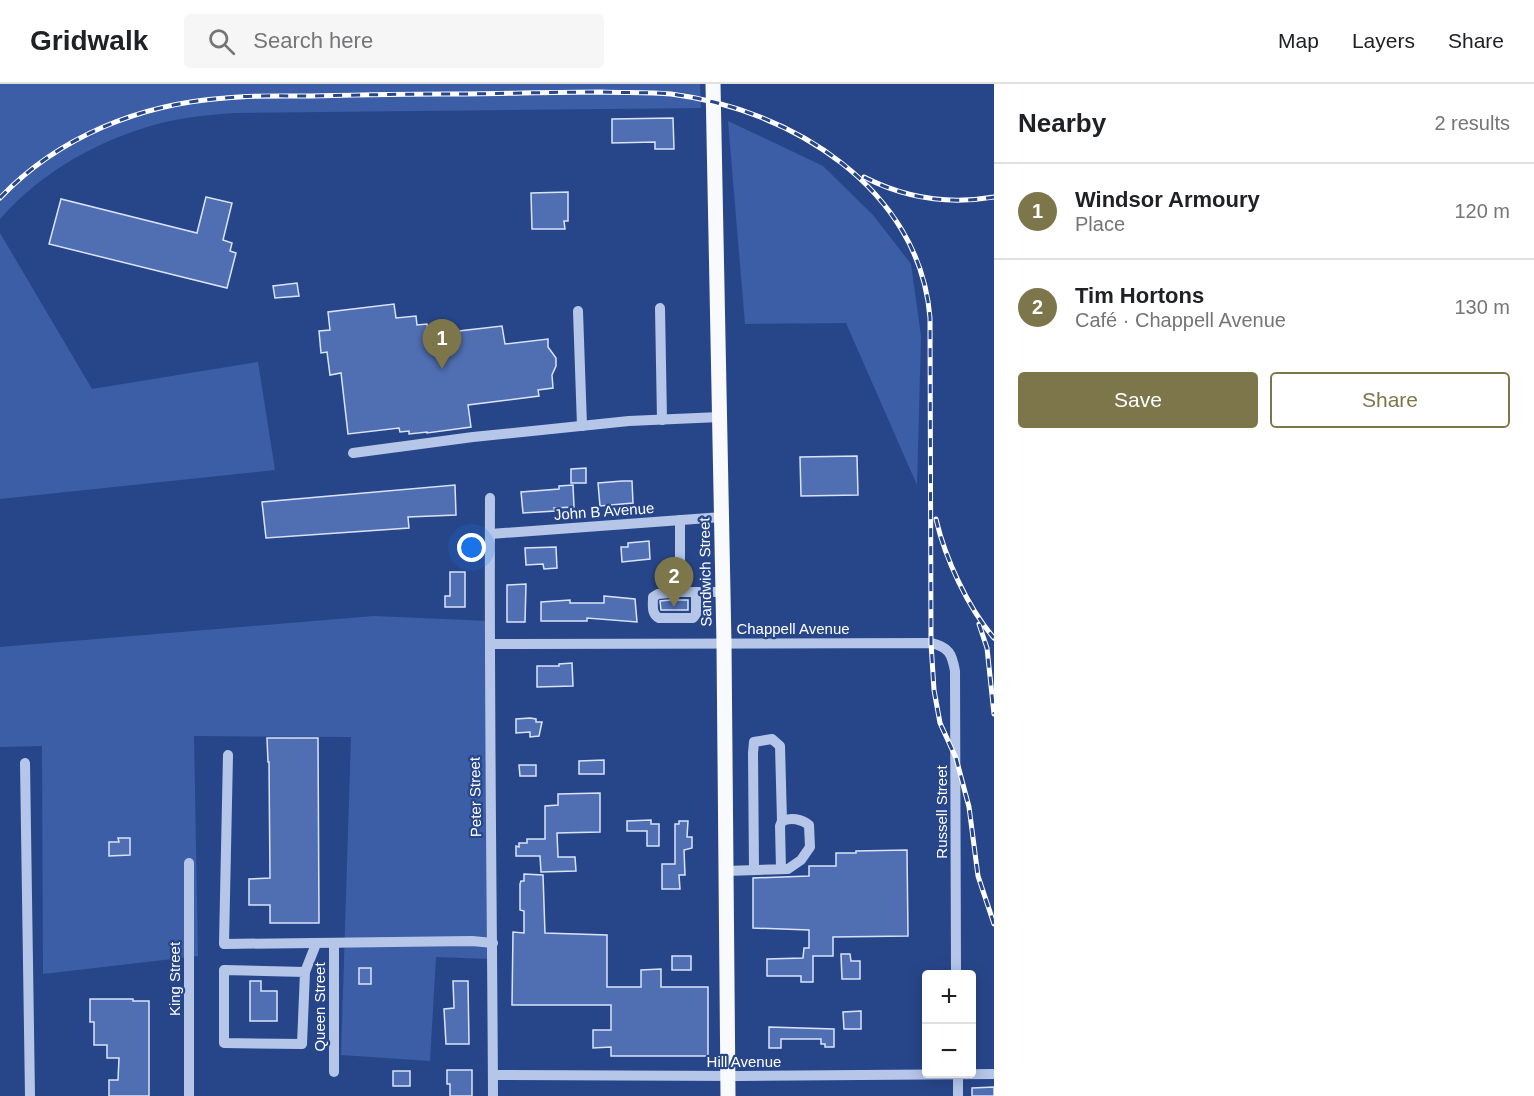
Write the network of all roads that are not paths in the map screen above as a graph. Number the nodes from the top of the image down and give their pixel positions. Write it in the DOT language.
graph roads {
  1 [pos="713,84"];
  2 [pos="660,308"];
  3 [pos="578,311"];
  4 [pos="720,417"];
  5 [pos="662,420"];
  6 [pos="582,426"];
  7 [pos="353,453"];
  8 [pos="490,498"];
  9 [pos="722,518"];
  10 [pos="680,520"];
  11 [pos="489,534"];
  12 [pos="680,592"];
  13 [pos="696,592"];
  14 [pos="723,592"];
  15 [pos="490,644"];
  16 [pos="724,644"];
  17 [pos="948,651"];
  18 [pos="228,755"];
  19 [pos="26,763"];
  20 [pos="782,821"];
  21 [pos="189,863"];
  22 [pos="781,869"];
  23 [pos="754,870"];
  24 [pos="726,871"];
  25 [pos="334,943"];
  26 [pos="493,943"];
  27 [pos="316,944"];
  28 [pos="956,970"];
  29 [pos="305,972"];
  30 [pos="334,1072"];
  31 [pos="922,1074"];
  32 [pos="976,1074"];
  33 [pos="994,1074"];
  34 [pos="493,1075"];
  35 [pos="728,1076"];
  36 [pos="958,1078"];
  37 [pos="30,1096"];
  38 [pos="189,1096"];
  39 [pos="493,1096"];
  40 [pos="728,1096"];
  41 [pos="958,1096"];
  1 -- 4 [label="main road, Sandwich Street"];
  2 -- 5 [label="street"];
  3 -- 6 [label="street"];
  4 -- 5 [label="street"];
  4 -- 9 [label="main road, Sandwich Street"];
  5 -- 6 [label="street"];
  6 -- 7 [label="street"];
  8 -- 11 [label="street, Peter Street"];
  9 -- 10 [label="street, John B Avenue"];
  9 -- 14 [label="main road, Sandwich Street"];
  10 -- 11 [label="street, John B Avenue"];
  10 -- 12 [label="street"];
  11 -- 15 [label="street, Peter Street"];
  12 -- 13 [label="street"];
  12 -- 13 [label="street"];
  13 -- 14 [label="street"];
  14 -- 16 [label="main road, Sandwich Street"];
  15 -- 16 [label="street, Chappell Avenue"];
  15 -- 26 [label="street, Peter Street"];
  16 -- 17 [label="street, Chappell Avenue"];
  16 -- 24 [label="main road, Sandwich Street"];
  17 -- 28 [label="street, Russell Street"];
  18 -- 27 [label="street"];
  19 -- 37 [label="street"];
  20 -- 22 [label="street"];
  20 -- 22 [label="street"];
  20 -- 23 [label="street"];
  21 -- 38 [label="street, King Street"];
  22 -- 23 [label="street"];
  23 -- 24 [label="street"];
  24 -- 35 [label="main road, Sandwich Street"];
  25 -- 26 [label="street"];
  25 -- 27 [label="street"];
  25 -- 30 [label="street, Queen Street"];
  26 -- 34 [label="street, Peter Street"];
  27 -- 29 [label="street"];
  29 -- 29 [label="street"];
  31 -- 35 [label="street, Hill Avenue"];
  32 -- 33 [label="street, Hill Avenue"];
  34 -- 35 [label="street, Hill Avenue"];
  34 -- 39 [label="street, Peter Street"];
  35 -- 40 [label="main road, Sandwich Street"];
  36 -- 41 [label="street"];
}
